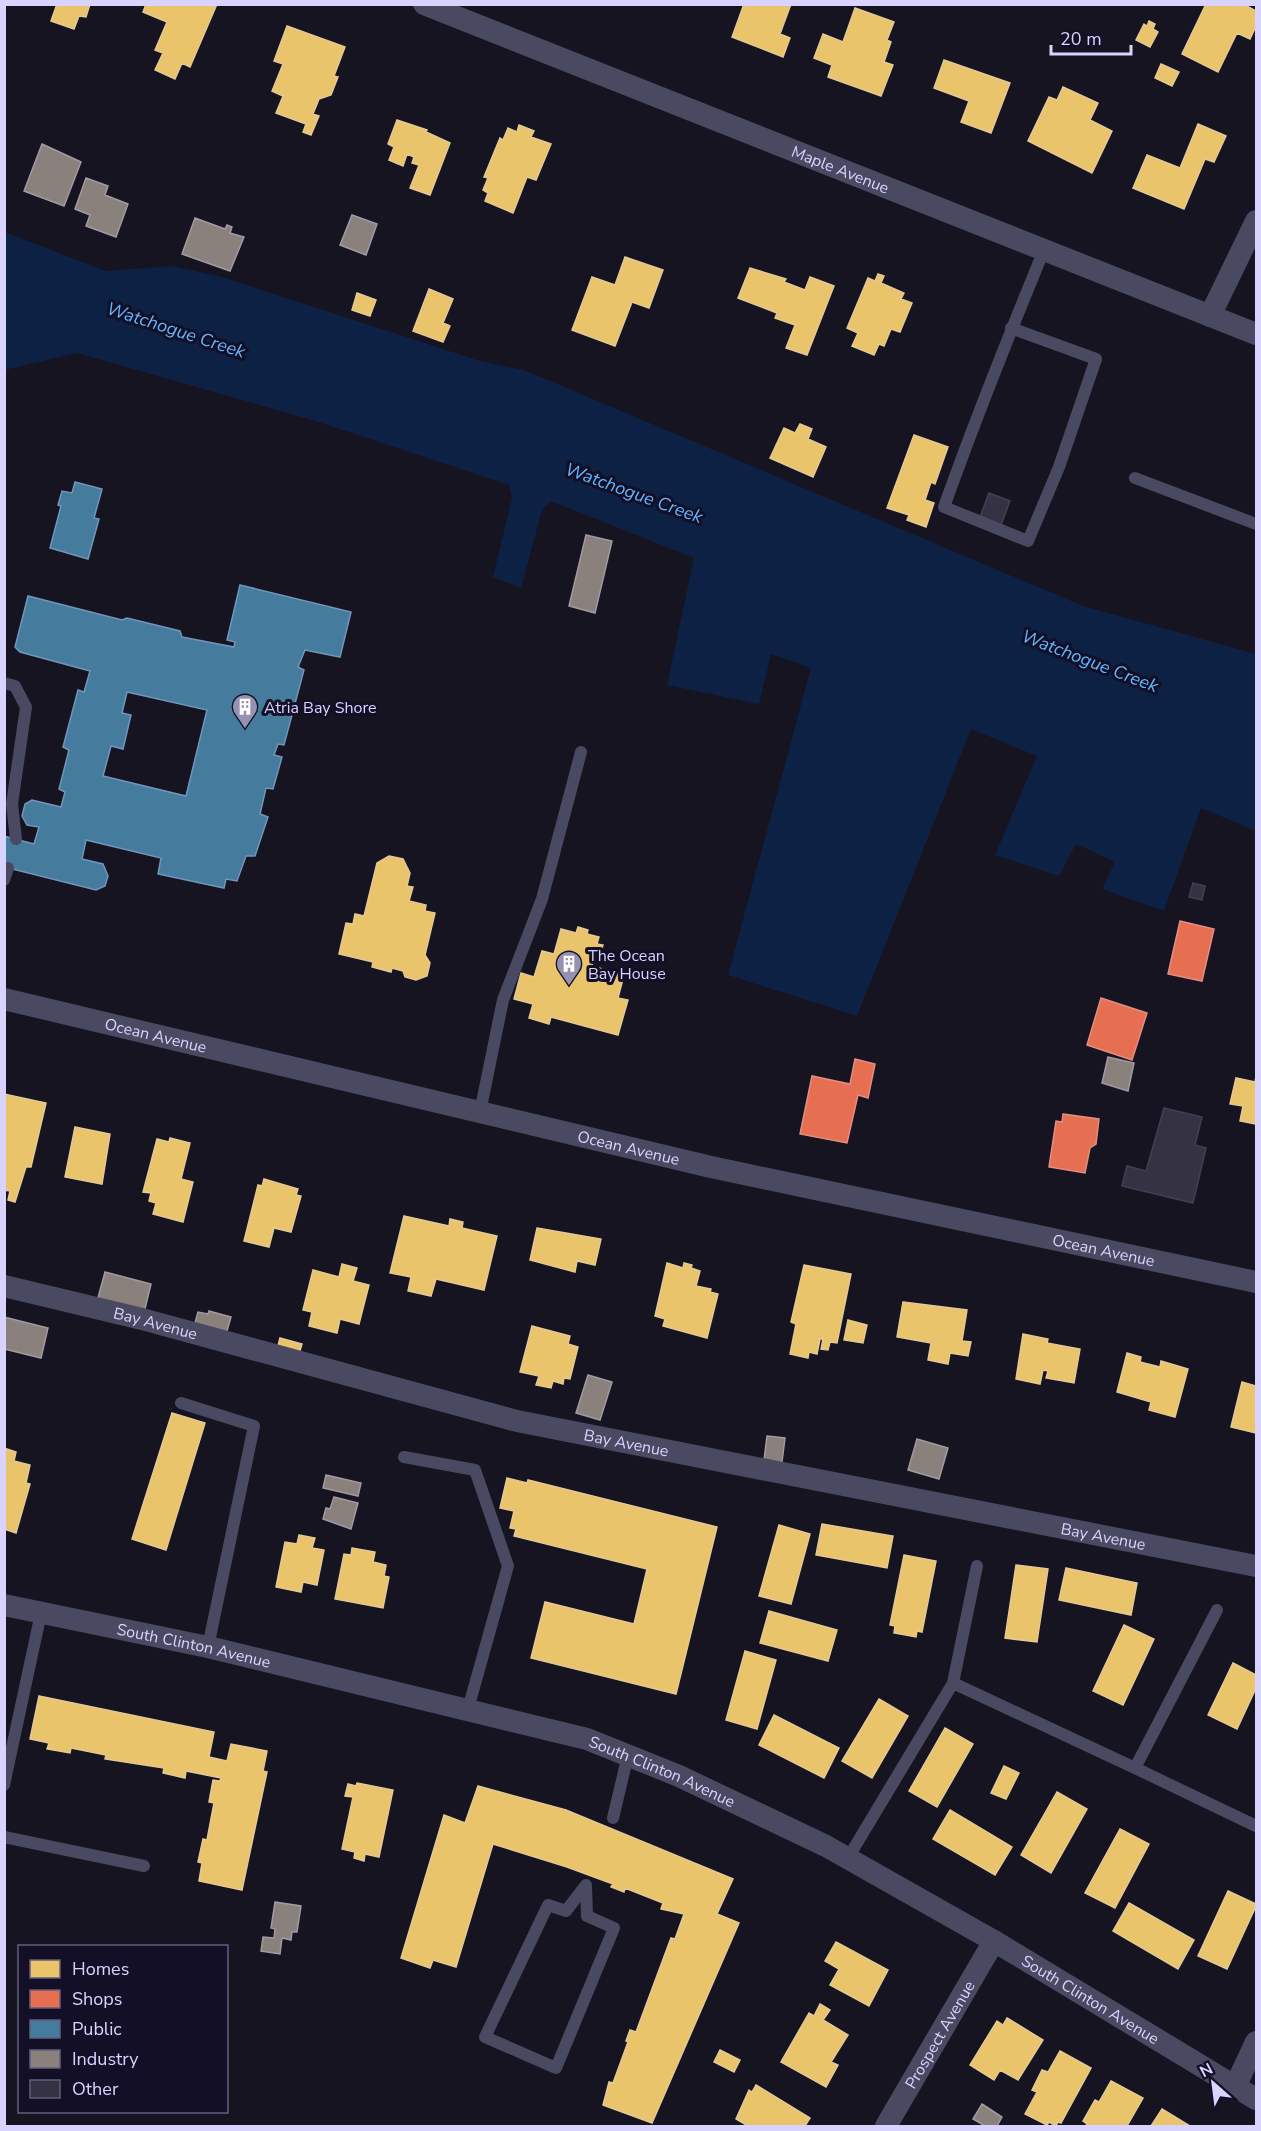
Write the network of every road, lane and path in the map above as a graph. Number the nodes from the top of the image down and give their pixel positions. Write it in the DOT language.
graph roads {
  1 [pos="424,4"];
  2 [pos="1257,221"];
  3 [pos="1044,250"];
  4 [pos="1210,316"];
  5 [pos="1011,328"];
  6 [pos="1257,334"];
  7 [pos="1135,478"];
  8 [pos="1257,524"];
  9 [pos="4,683"];
  10 [pos="581,752"];
  11 [pos="16,839"];
  12 [pos="4,999"];
  13 [pos="480,1112"];
  14 [pos="1257,1282"];
  15 [pos="4,1286"];
  16 [pos="181,1403"];
  17 [pos="404,1457"];
  18 [pos="976,1566"];
  19 [pos="1257,1566"];
  20 [pos="5,1609"];
  21 [pos="1217,1610"];
  22 [pos="41,1613"];
  23 [pos="208,1647"];
  24 [pos="953,1683"];
  25 [pos="468,1709"];
  26 [pos="628,1755"];
  27 [pos="1135,1768"];
  28 [pos="4,1785"];
  29 [pos="613,1818"];
  30 [pos="1257,1827"];
  31 [pos="4,1837"];
  32 [pos="848,1858"];
  33 [pos="144,1866"];
  34 [pos="586,1885"];
  35 [pos="994,1941"];
  36 [pos="1257,2042"];
  37 [pos="1236,2087"];
  38 [pos="1257,2099"];
  39 [pos="886,2127"];
  1 -- 3 [label="street, Maple Avenue"];
  2 -- 4 [label="street"];
  3 -- 4 [label="street, Maple Avenue"];
  3 -- 5 [label="lane"];
  4 -- 6 [label="street, Maple Avenue"];
  5 -- 5 [label="lane"];
  7 -- 8 [label="lane"];
  9 -- 11 [label="lane"];
  10 -- 13 [label="lane"];
  12 -- 13 [label="street, Ocean Avenue"];
  13 -- 14 [label="street, Ocean Avenue"];
  15 -- 19 [label="street, Bay Avenue"];
  16 -- 23 [label="lane"];
  17 -- 25 [label="lane"];
  18 -- 24 [label="lane"];
  20 -- 22 [label="street, South Clinton Avenue"];
  21 -- 27 [label="lane"];
  22 -- 23 [label="street, South Clinton Avenue"];
  22 -- 28 [label="lane"];
  23 -- 25 [label="street, South Clinton Avenue"];
  24 -- 27 [label="lane"];
  24 -- 32 [label="lane"];
  25 -- 26 [label="street, South Clinton Avenue"];
  26 -- 29 [label="lane"];
  26 -- 32 [label="street, South Clinton Avenue"];
  27 -- 30 [label="lane"];
  31 -- 33 [label="lane"];
  32 -- 35 [label="street, South Clinton Avenue"];
  34 -- 34 [label="lane"];
  35 -- 37 [label="street, South Clinton Avenue"];
  35 -- 39 [label="street, Prospect Avenue"];
  36 -- 37 [label="street"];
  37 -- 38 [label="street, South Clinton Avenue"];
}
